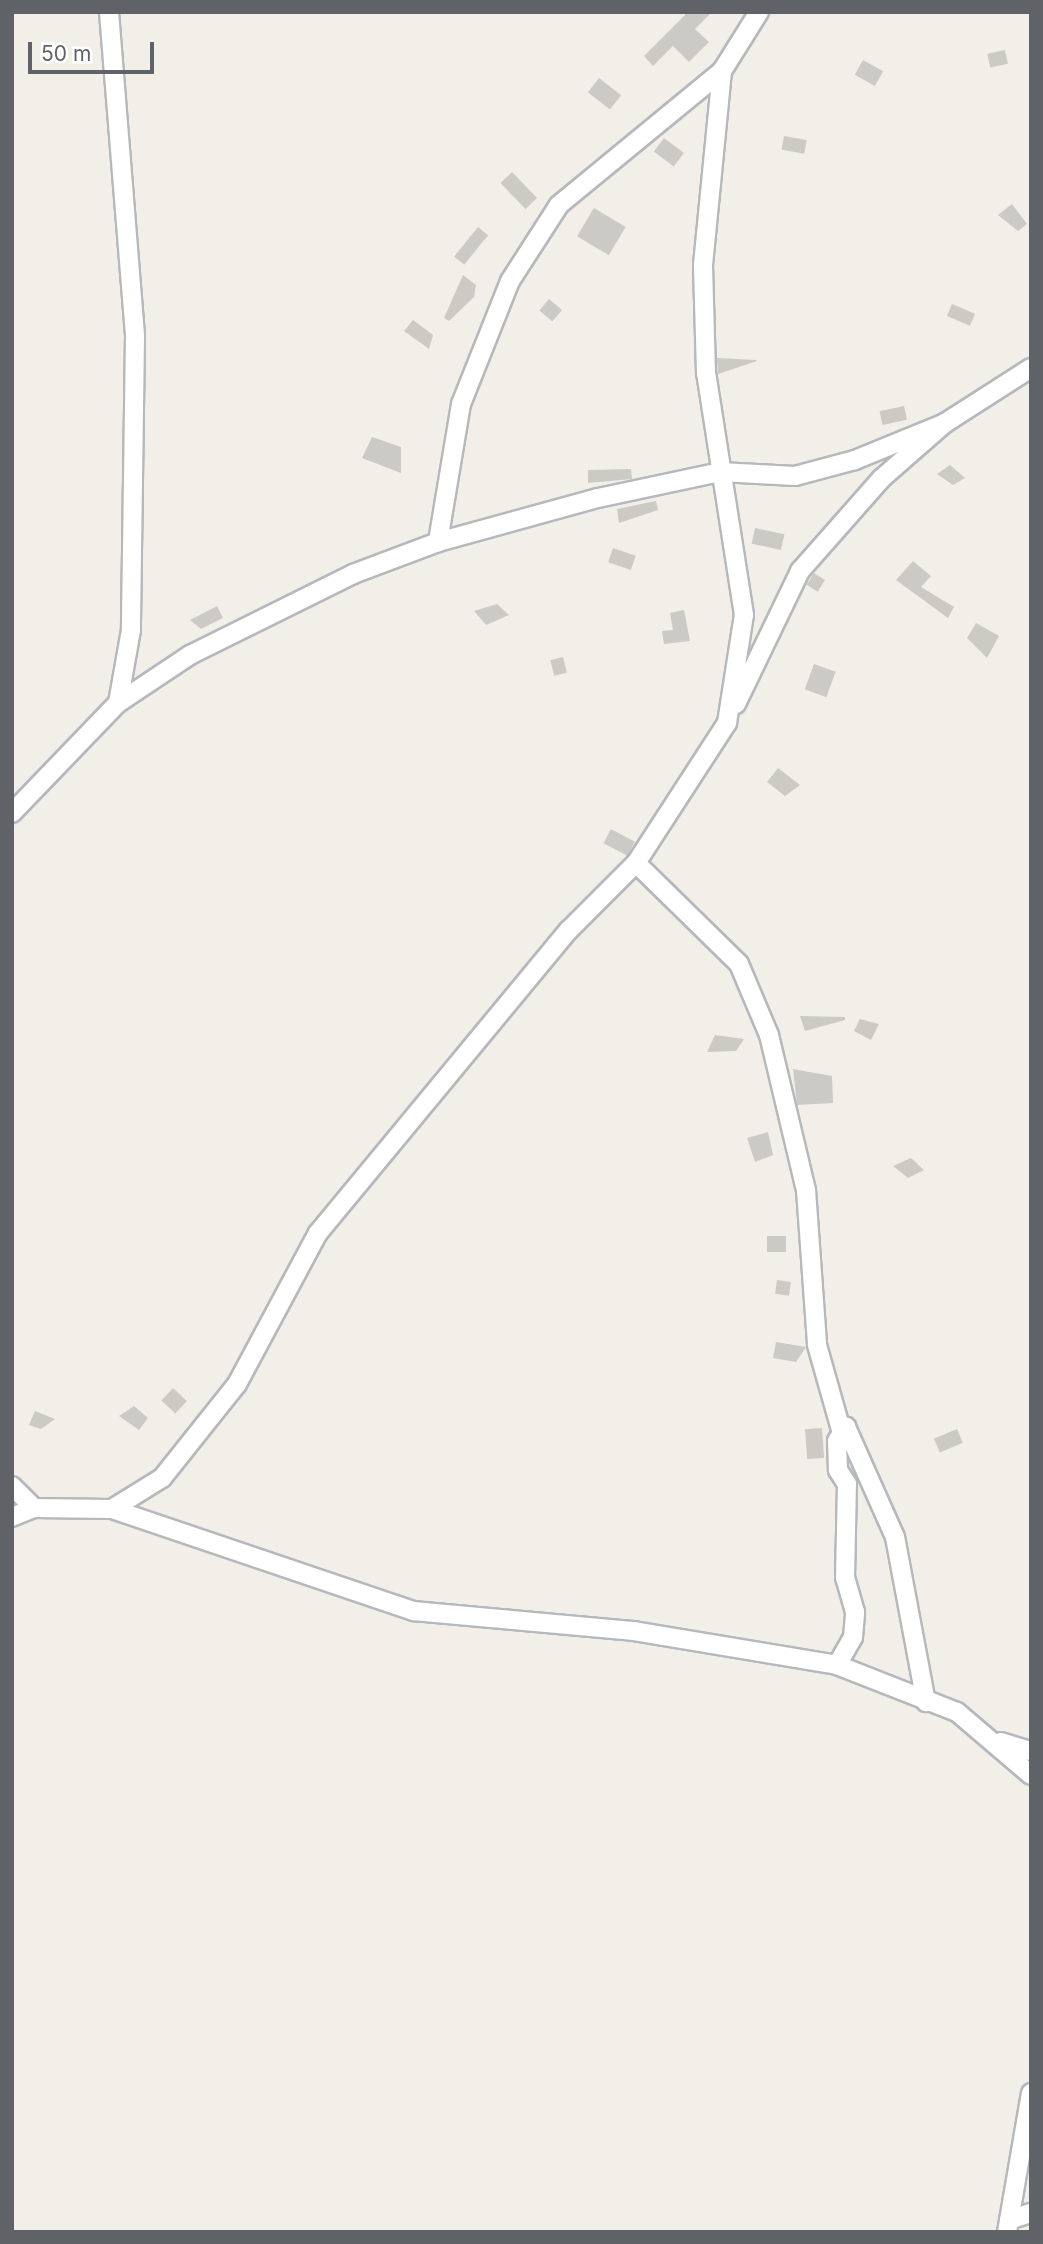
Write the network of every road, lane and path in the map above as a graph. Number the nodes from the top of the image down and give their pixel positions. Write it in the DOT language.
graph roads {
  1 [pos="109,12"];
  2 [pos="759,12"];
  3 [pos="722,71"];
  4 [pos="1031,368"];
  5 [pos="945,423"];
  6 [pos="720,472"];
  7 [pos="438,542"];
  8 [pos="118,703"];
  9 [pos="727,723"];
  10 [pos="12,813"];
  11 [pos="636,863"];
  12 [pos="841,1430"];
  13 [pos="12,1486"];
  14 [pos="34,1507"];
  15 [pos="112,1510"];
  16 [pos="12,1517"];
  17 [pos="837,1665"];
  18 [pos="926,1702"];
  19 [pos="997,1741"];
  20 [pos="1031,1751"];
  21 [pos="1031,1775"];
  22 [pos="1031,2093"];
  23 [pos="1031,2213"];
  24 [pos="1008,2226"];
  1 -- 8 [label="street"];
  2 -- 3 [label="street"];
  3 -- 6 [label="street"];
  3 -- 7 [label="street"];
  4 -- 5 [label="street"];
  5 -- 6 [label="street"];
  5 -- 9 [label="street"];
  6 -- 7 [label="street"];
  6 -- 9 [label="street"];
  7 -- 8 [label="street"];
  8 -- 10 [label="street"];
  9 -- 11 [label="street"];
  11 -- 12 [label="street"];
  11 -- 15 [label="street"];
  12 -- 17 [label="street"];
  12 -- 18 [label="street"];
  13 -- 14 [label="street"];
  14 -- 15 [label="street"];
  14 -- 16 [label="street"];
  15 -- 17 [label="street"];
  17 -- 18 [label="street"];
  18 -- 19 [label="street"];
  19 -- 20 [label="street"];
  19 -- 21 [label="street"];
  22 -- 24 [label="street"];
  23 -- 24 [label="street"];
}
